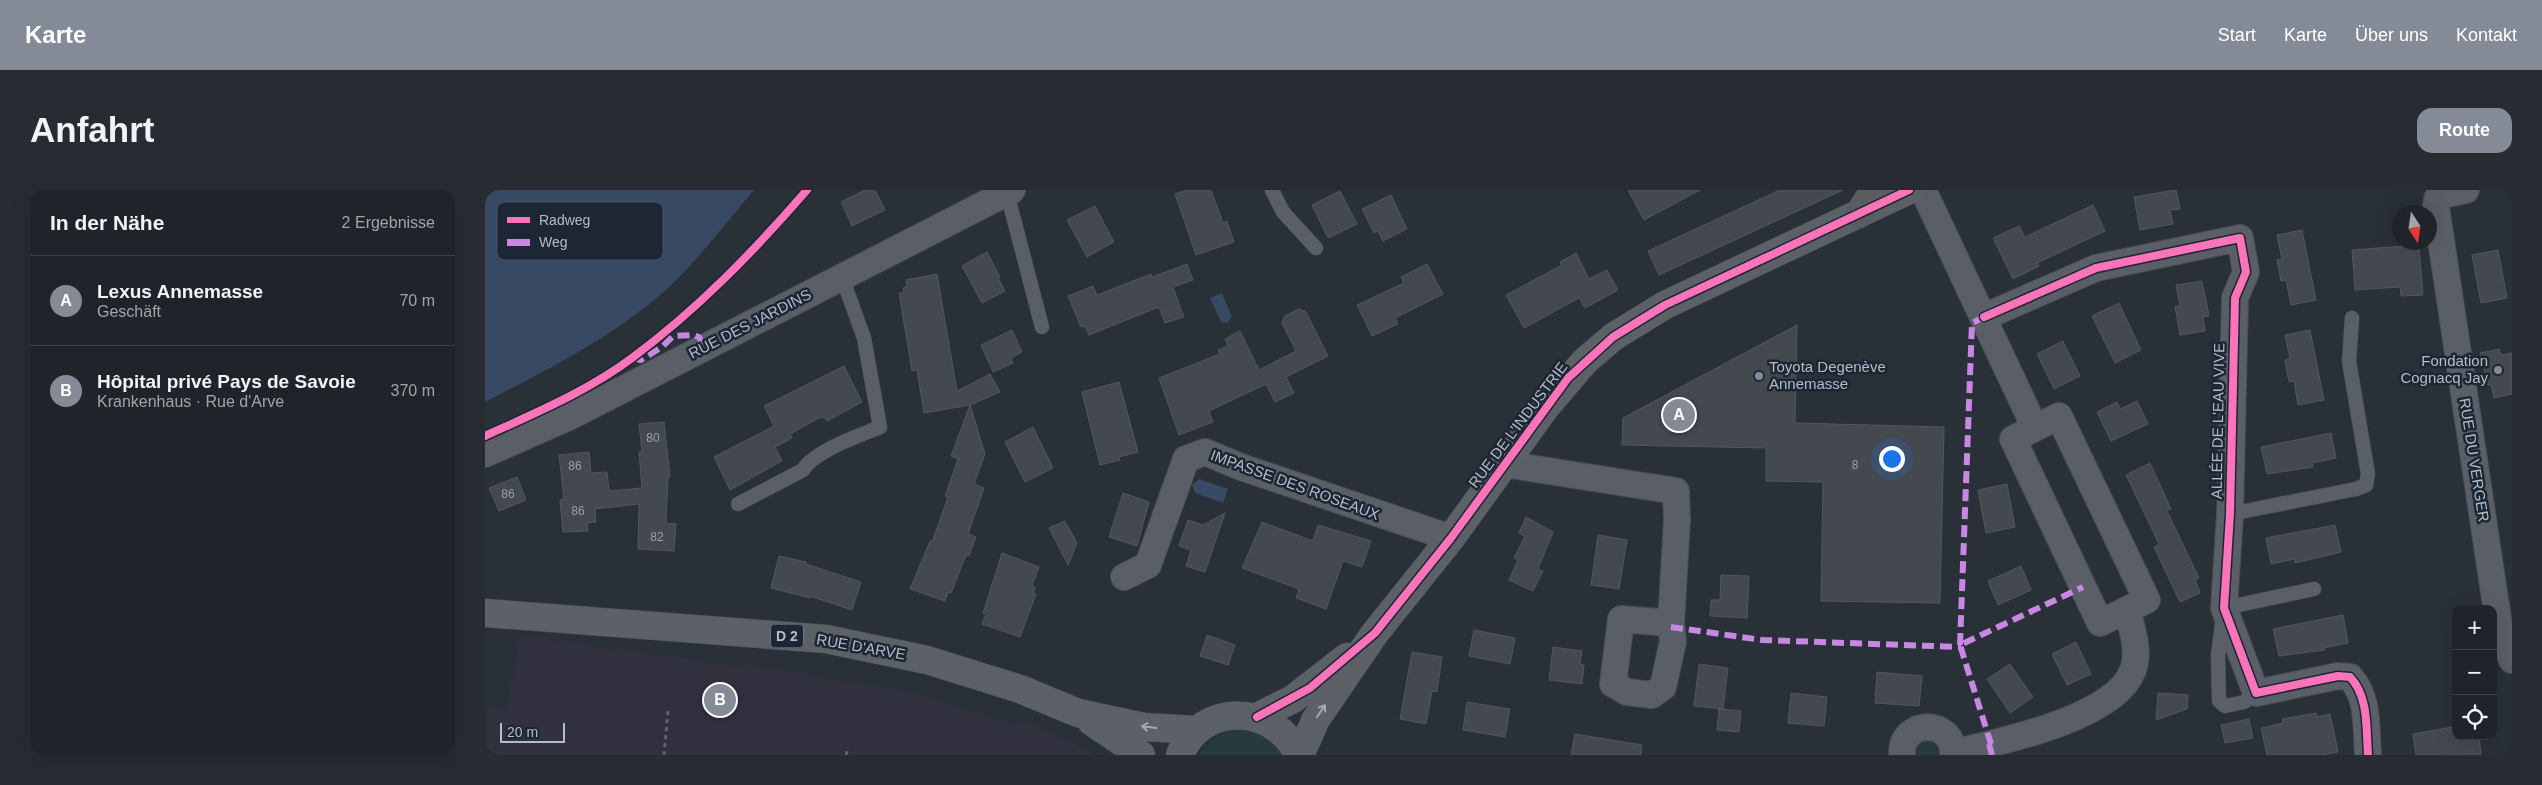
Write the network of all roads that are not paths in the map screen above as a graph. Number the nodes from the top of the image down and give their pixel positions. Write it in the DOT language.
graph roads {
  1 [pos="1272,190"];
  2 [pos="1874,190"];
  3 [pos="1909,190"];
  4 [pos="1923,190"];
  5 [pos="2466,190"];
  6 [pos="1009,191"];
  7 [pos="1859,214"];
  8 [pos="1316,248"];
  9 [pos="842,277"];
  10 [pos="1984,317"];
  11 [pos="2352,318"];
  12 [pos="1042,327"];
  13 [pos="2035,428"];
  14 [pos="485,454"];
  15 [pos="1504,464"];
  16 [pos="739,504"];
  17 [pos="2230,514"];
  18 [pos="1451,538"];
  19 [pos="1125,577"];
  20 [pos="2314,589"];
  21 [pos="2224,608"];
  22 [pos="2127,610"];
  23 [pos="485,613"];
  24 [pos="1671,623"];
  25 [pos="1375,634"];
  26 [pos="2512,660"];
  27 [pos="2257,693"];
  28 [pos="1078,713"];
  29 [pos="1257,717"];
  30 [pos="1197,730"];
  31 [pos="1953,754"];
  32 [pos="1141,755"];
  33 [pos="1180,755"];
  34 [pos="1299,755"];
  35 [pos="1902,755"];
  36 [pos="2368,755"];
  1 -- 8 [label="lane"];
  2 -- 7 [label="highway"];
  3 -- 7 [label="main road, RUE DE L'INDUSTRIE"];
  4 -- 10 [label="street"];
  5 -- 26 [label="street, RUE DU VERGER"];
  6 -- 9 [label="street, RUE DES JARDINS"];
  6 -- 12 [label="lane"];
  7 -- 15 [label="main road, RUE DE L'INDUSTRIE"];
  9 -- 14 [label="street, RUE DES JARDINS"];
  9 -- 16 [label="lane"];
  10 -- 13 [label="street"];
  10 -- 17 [label="street, ALLÉE DE L'EAU VIVE"];
  11 -- 17 [label="lane"];
  13 -- 22 [label="street"];
  13 -- 22 [label="street"];
  15 -- 18 [label="main road, RUE DE L'INDUSTRIE"];
  15 -- 24 [label="street"];
  17 -- 21 [label="street, ALLÉE DE L'EAU VIVE"];
  18 -- 19 [label="street, IMPASSE DES ROSEAUX"];
  18 -- 25 [label="main road, RUE DE L'INDUSTRIE"];
  20 -- 21 [label="lane"];
  21 -- 27 [label="street, ALLÉE DE L'EAU VIVE"];
  21 -- 27 [label="lane"];
  22 -- 31 [label="street"];
  23 -- 28 [label="main road, RUE D'ARVE / D 2"];
  25 -- 29 [label="main road, RUE DE L'INDUSTRIE"];
  34 -- 25 [label="main road, RUE DE L'INDUSTRIE, one-way"];
  27 -- 36 [label="street"];
  30 -- 28 [label="main road, RUE D'ARVE / D 2, one-way"];
  28 -- 32 [label="main road, RUE D'ARVE / D 2"];
  29 -- 30 [label="main road"];
  29 -- 34 [label="main road"];
  30 -- 33 [label="main road"];
  31 -- 35 [label="street"];
}
